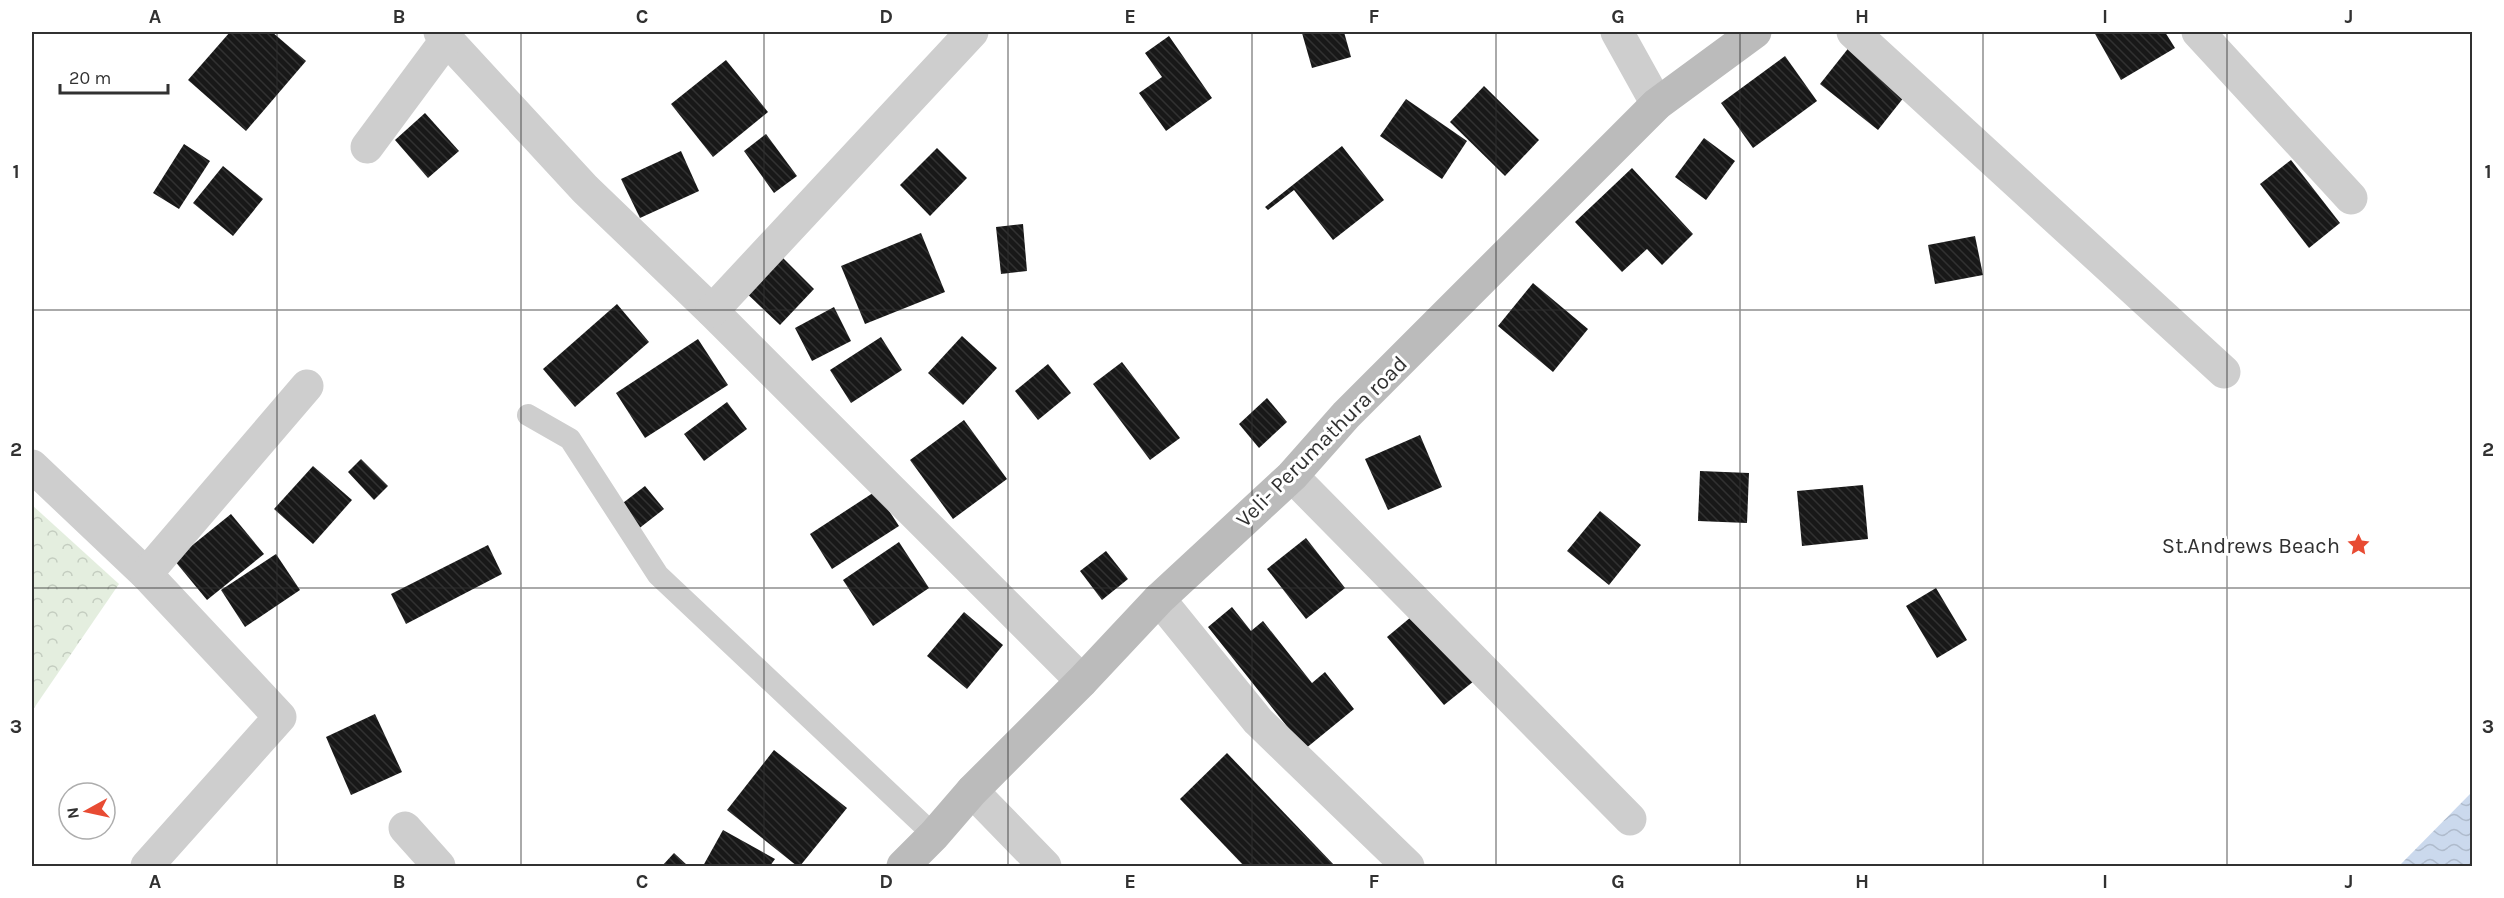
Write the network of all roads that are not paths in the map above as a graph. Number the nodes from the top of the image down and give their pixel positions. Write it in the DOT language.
graph roads {
  1 [pos="972,32"];
  2 [pos="1617,32"];
  3 [pos="1755,32"];
  4 [pos="1853,32"];
  5 [pos="2198,32"];
  6 [pos="443,35"];
  7 [pos="1657,104"];
  8 [pos="367,147"];
  9 [pos="2351,198"];
  10 [pos="712,311"];
  11 [pos="2224,372"];
  12 [pos="307,387"];
  13 [pos="528,415"];
  14 [pos="32,466"];
  15 [pos="1292,476"];
  16 [pos="146,574"];
  17 [pos="1159,599"];
  18 [pos="1082,681"];
  19 [pos="972,791"];
  20 [pos="1630,819"];
  21 [pos="405,828"];
  22 [pos="934,836"];
  23 [pos="147,867"];
  24 [pos="439,867"];
  25 [pos="903,867"];
  26 [pos="1045,867"];
  27 [pos="1408,867"];
  1 -- 10 [label="street"];
  2 -- 7 [label="street"];
  3 -- 7 [label="main road, Veli- Perumathura road"];
  4 -- 11 [label="street"];
  5 -- 9 [label="street"];
  6 -- 8 [label="street"];
  6 -- 10 [label="street"];
  7 -- 15 [label="main road, Veli- Perumathura road"];
  10 -- 18 [label="street"];
  12 -- 16 [label="street"];
  13 -- 22 [label="lane"];
  14 -- 16 [label="street"];
  15 -- 17 [label="main road, Veli- Perumathura road"];
  15 -- 20 [label="street"];
  16 -- 23 [label="street"];
  17 -- 18 [label="main road, Veli- Perumathura road"];
  17 -- 27 [label="street"];
  18 -- 19 [label="main road, Veli- Perumathura road"];
  19 -- 22 [label="main road, Veli- Perumathura road"];
  19 -- 26 [label="street"];
  21 -- 24 [label="street"];
  22 -- 25 [label="main road, Veli- Perumathura road"];
}
